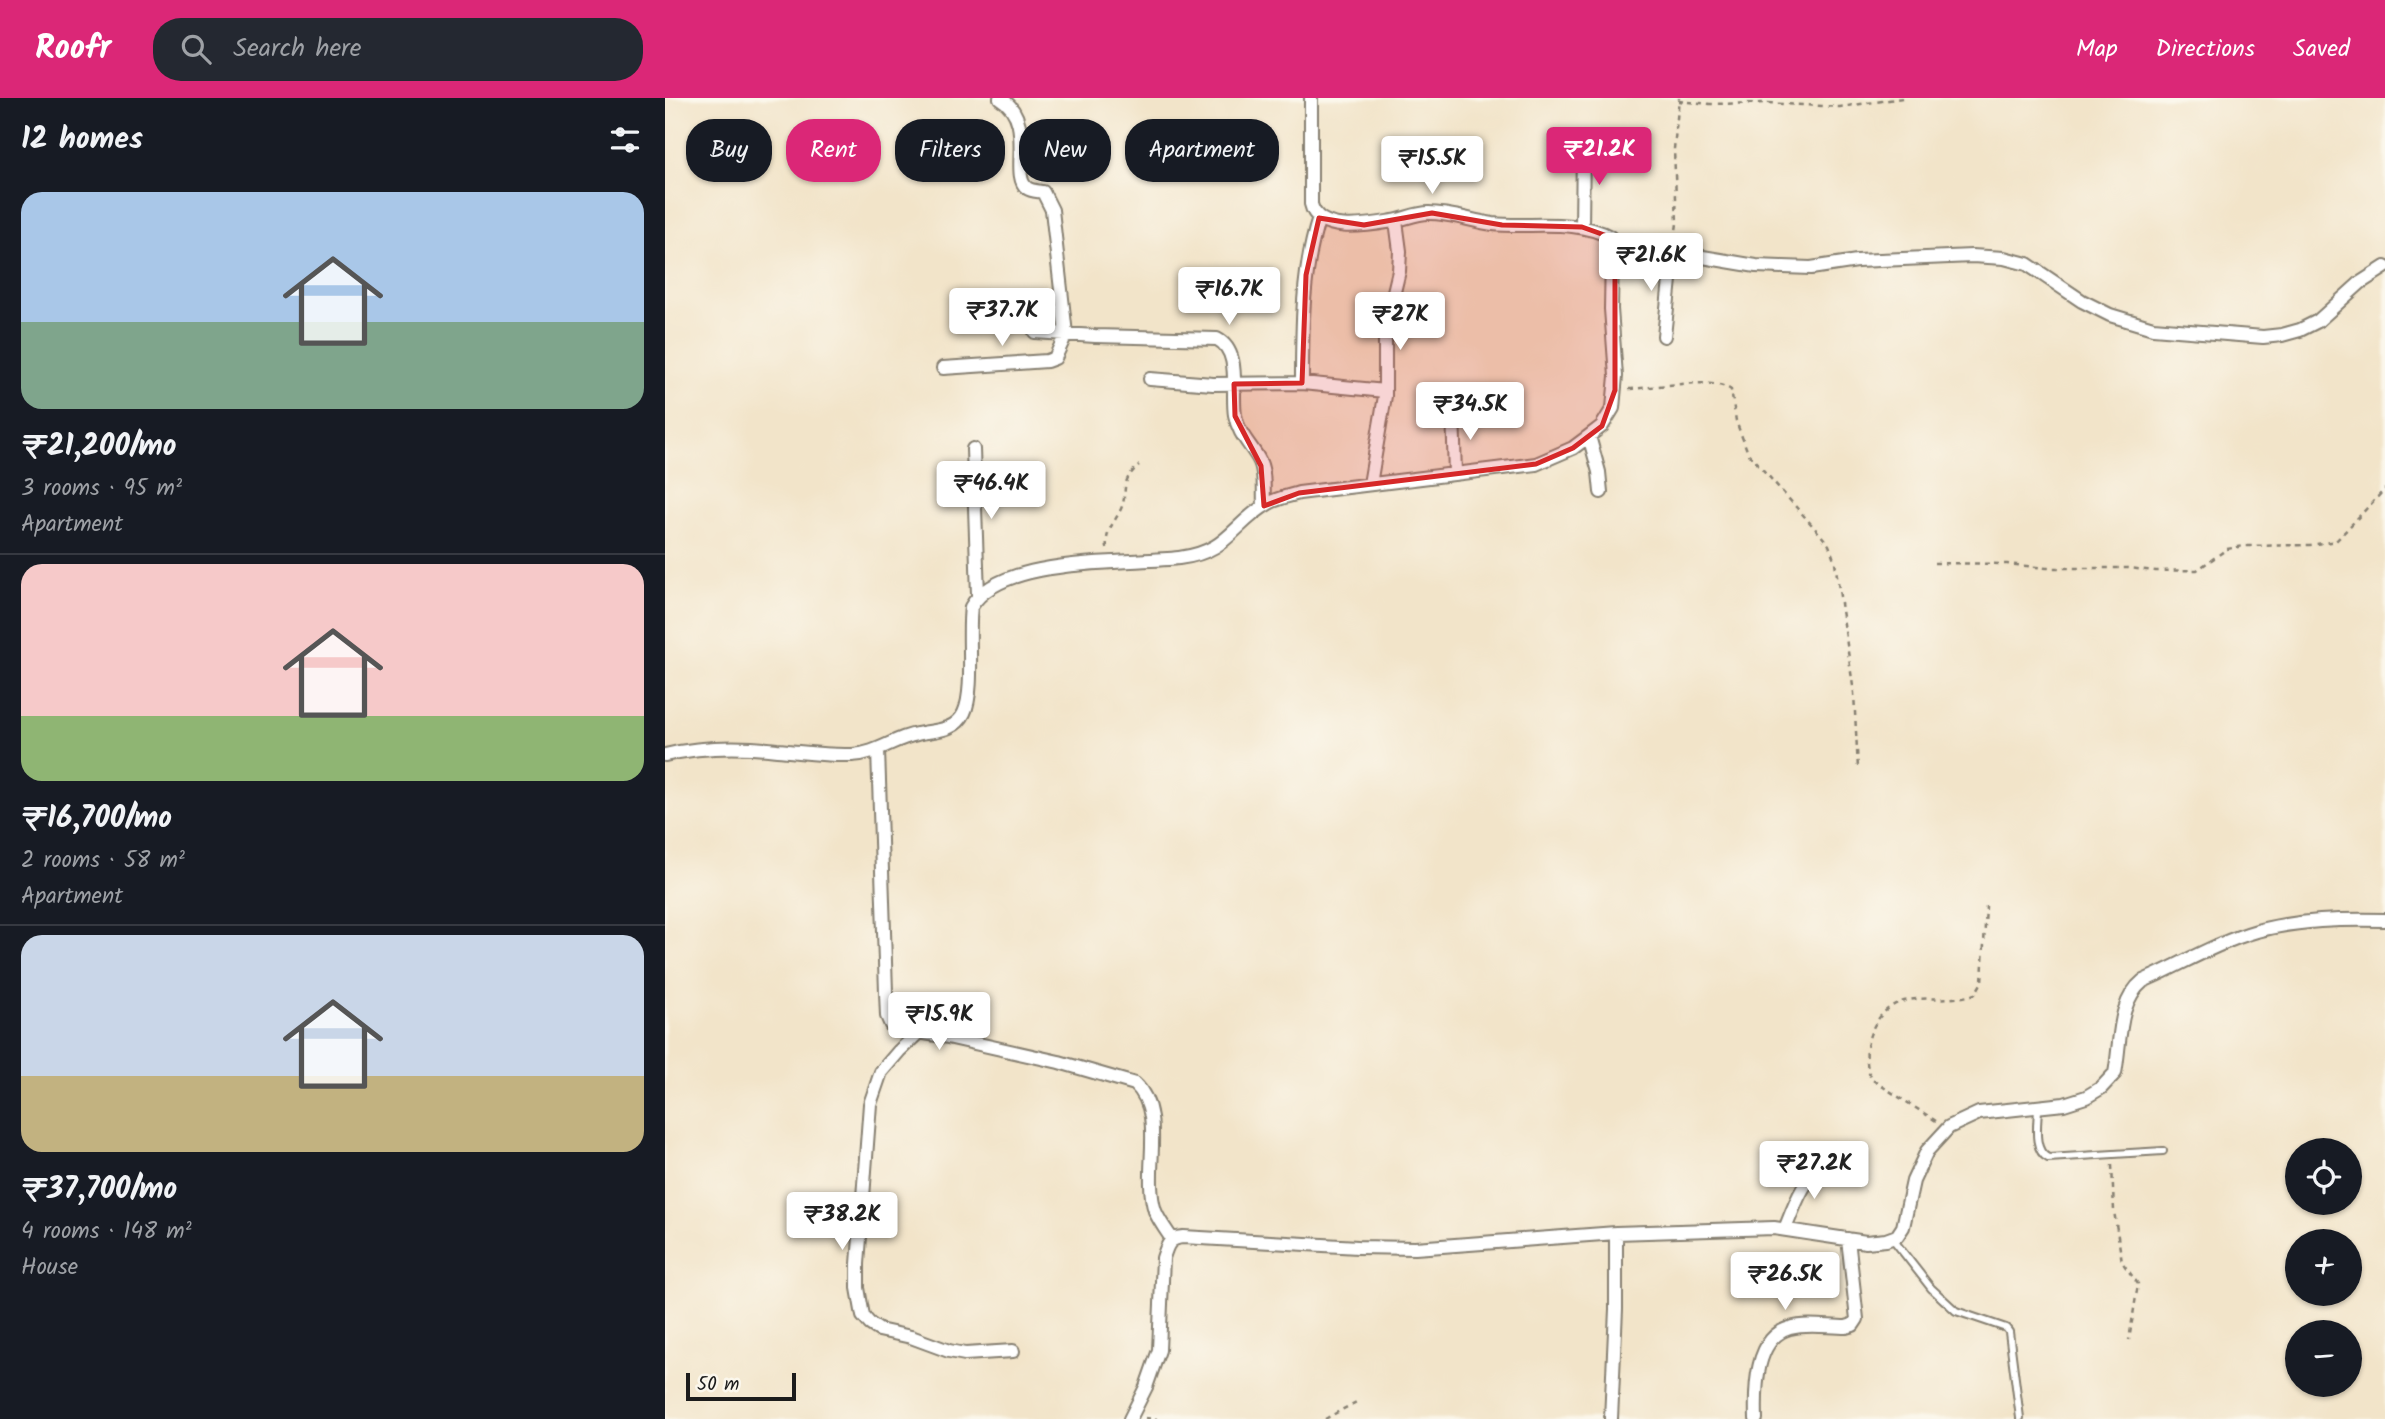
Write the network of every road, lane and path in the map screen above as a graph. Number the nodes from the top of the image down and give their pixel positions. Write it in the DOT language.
graph roads {
  1 [pos="1000,98"];
  2 [pos="1311,98"];
  3 [pos="1903,98"];
  4 [pos="1679,99"];
  5 [pos="1583,146"];
  6 [pos="1319,218"];
  7 [pos="1396,221"];
  8 [pos="1582,227"];
  9 [pos="1615,248"];
  10 [pos="1673,252"];
  11 [pos="2385,267"];
  12 [pos="1035,332"];
  13 [pos="1066,334"];
  14 [pos="1664,336"];
  15 [pos="943,369"];
  16 [pos="1150,379"];
  17 [pos="1301,383"];
  18 [pos="1234,384"];
  19 [pos="1615,390"];
  20 [pos="1385,391"];
  21 [pos="1453,411"];
  22 [pos="1589,436"];
  23 [pos="973,449"];
  24 [pos="1139,465"];
  25 [pos="1455,474"];
  26 [pos="1370,484"];
  27 [pos="2385,489"];
  28 [pos="1601,492"];
  29 [pos="1264,506"];
  30 [pos="1109,562"];
  31 [pos="1934,563"];
  32 [pos="978,595"];
  33 [pos="879,750"];
  34 [pos="665,755"];
  35 [pos="1858,769"];
  36 [pos="1986,906"];
  37 [pos="2385,920"];
  38 [pos="918,1033"];
  39 [pos="2038,1107"];
  40 [pos="1949,1127"];
  41 [pos="2163,1152"];
  42 [pos="2113,1155"];
  43 [pos="1826,1160"];
  44 [pos="1785,1229"];
  45 [pos="1616,1233"];
  46 [pos="1892,1238"];
  47 [pos="1172,1239"];
  48 [pos="1849,1239"];
  49 [pos="2129,1340"];
  50 [pos="1013,1351"];
  51 [pos="1360,1400"];
  52 [pos="2020,1418"];
  53 [pos="1130,1419"];
  54 [pos="1325,1419"];
  55 [pos="1611,1419"];
  56 [pos="1756,1419"];
  1 -- 13 [label="street"];
  2 -- 6 [label="street"];
  3 -- 4 [label="path"];
  4 -- 10 [label="path"];
  5 -- 8 [label="street"];
  6 -- 7 [label="street"];
  6 -- 17 [label="street"];
  7 -- 8 [label="street"];
  7 -- 20 [label="street"];
  8 -- 9 [label="street"];
  9 -- 10 [label="street"];
  9 -- 19 [label="street"];
  10 -- 11 [label="street"];
  10 -- 14 [label="street"];
  12 -- 13 [label="street"];
  13 -- 15 [label="street"];
  13 -- 18 [label="street"];
  16 -- 18 [label="street"];
  17 -- 18 [label="street"];
  17 -- 20 [label="street"];
  18 -- 29 [label="street"];
  19 -- 22 [label="street"];
  19 -- 35 [label="path"];
  20 -- 26 [label="street"];
  21 -- 25 [label="street"];
  22 -- 25 [label="street"];
  22 -- 28 [label="street"];
  23 -- 32 [label="street"];
  24 -- 30 [label="path"];
  25 -- 26 [label="street"];
  26 -- 29 [label="street"];
  27 -- 31 [label="path"];
  29 -- 30 [label="street"];
  30 -- 32 [label="street"];
  32 -- 33 [label="street"];
  33 -- 34 [label="street"];
  33 -- 38 [label="street"];
  36 -- 40 [label="path"];
  37 -- 39 [label="street"];
  38 -- 47 [label="street"];
  38 -- 50 [label="street"];
  39 -- 40 [label="street"];
  39 -- 42 [label="lane"];
  40 -- 46 [label="street"];
  41 -- 42 [label="lane"];
  42 -- 49 [label="path"];
  43 -- 44 [label="street"];
  44 -- 45 [label="street"];
  44 -- 48 [label="street"];
  45 -- 47 [label="street"];
  45 -- 55 [label="street"];
  46 -- 48 [label="street"];
  46 -- 52 [label="lane"];
  47 -- 53 [label="street"];
  48 -- 56 [label="street"];
  51 -- 54 [label="path"];
}
